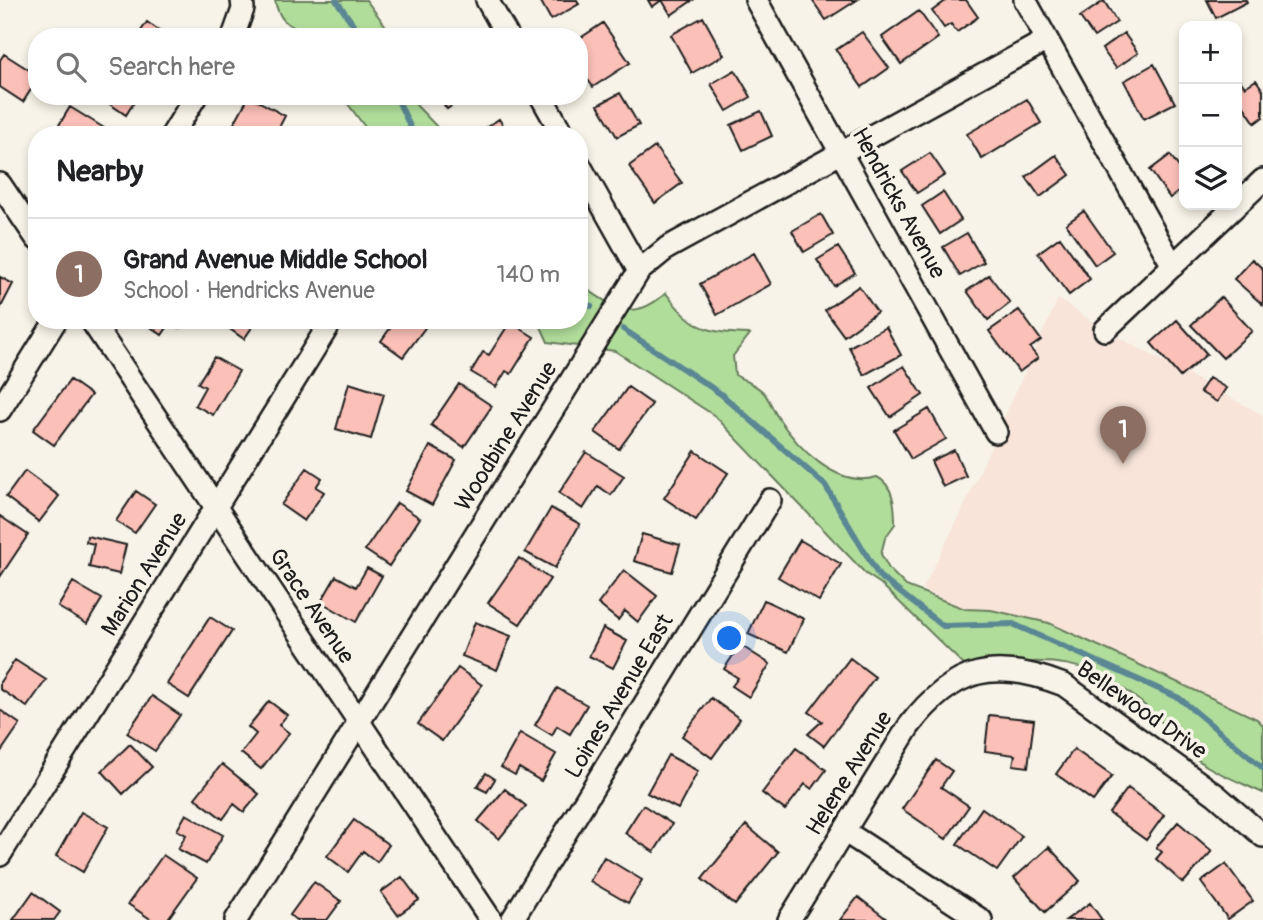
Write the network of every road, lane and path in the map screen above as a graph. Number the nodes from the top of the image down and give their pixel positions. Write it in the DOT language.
graph roads {
  1 [pos="242,0"];
  2 [pos="487,0"];
  3 [pos="756,0"];
  4 [pos="1025,0"];
  5 [pos="236,28"];
  6 [pos="503,28"];
  7 [pos="1047,40"];
  8 [pos="190,105"];
  9 [pos="546,105"];
  10 [pos="178,126"];
  11 [pos="558,126"];
  12 [pos="841,152"];
  13 [pos="588,180"];
  14 [pos="1263,180"];
  15 [pos="0,184"];
  16 [pos="28,226"];
  17 [pos="1173,266"];
  18 [pos="639,271"];
  19 [pos="50,329"];
  20 [pos="97,329"];
  21 [pos="326,329"];
  22 [pos="1105,330"];
  23 [pos="0,410"];
  24 [pos="996,432"];
  25 [pos="769,500"];
  26 [pos="216,509"];
  27 [pos="973,674"];
  28 [pos="359,723"];
  29 [pos="845,831"];
  30 [pos="1263,836"];
  31 [pos="0,855"];
  32 [pos="236,920"];
  33 [pos="491,920"];
  34 [pos="512,920"];
  35 [pos="789,920"];
  36 [pos="981,920"];
  1 -- 5 [label="street"];
  2 -- 6 [label="street"];
  3 -- 12 [label="street, Hendricks Avenue"];
  4 -- 7 [label="street"];
  7 -- 12 [label="street, Woodbine Avenue"];
  7 -- 17 [label="street"];
  8 -- 10 [label="street"];
  9 -- 11 [label="street"];
  12 -- 18 [label="street, Woodbine Avenue"];
  12 -- 24 [label="street, Hendricks Avenue"];
  13 -- 18 [label="street"];
  14 -- 17 [label="street"];
  15 -- 16 [label="street"];
  17 -- 22 [label="street"];
  18 -- 28 [label="street, Woodbine Avenue"];
  19 -- 23 [label="street"];
  20 -- 26 [label="street, Grace Avenue"];
  21 -- 26 [label="street, Marion Avenue"];
  25 -- 34 [label="street, Loines Avenue East"];
  26 -- 28 [label="street, Grace Avenue"];
  26 -- 31 [label="street, Marion Avenue"];
  27 -- 29 [label="street, Helene Avenue"];
  27 -- 30 [label="street, Bellewood Drive"];
  28 -- 32 [label="street, Woodbine Avenue"];
  28 -- 33 [label="street, Grace Avenue"];
  29 -- 35 [label="street, Helene Avenue"];
  29 -- 36 [label="street"];
}
